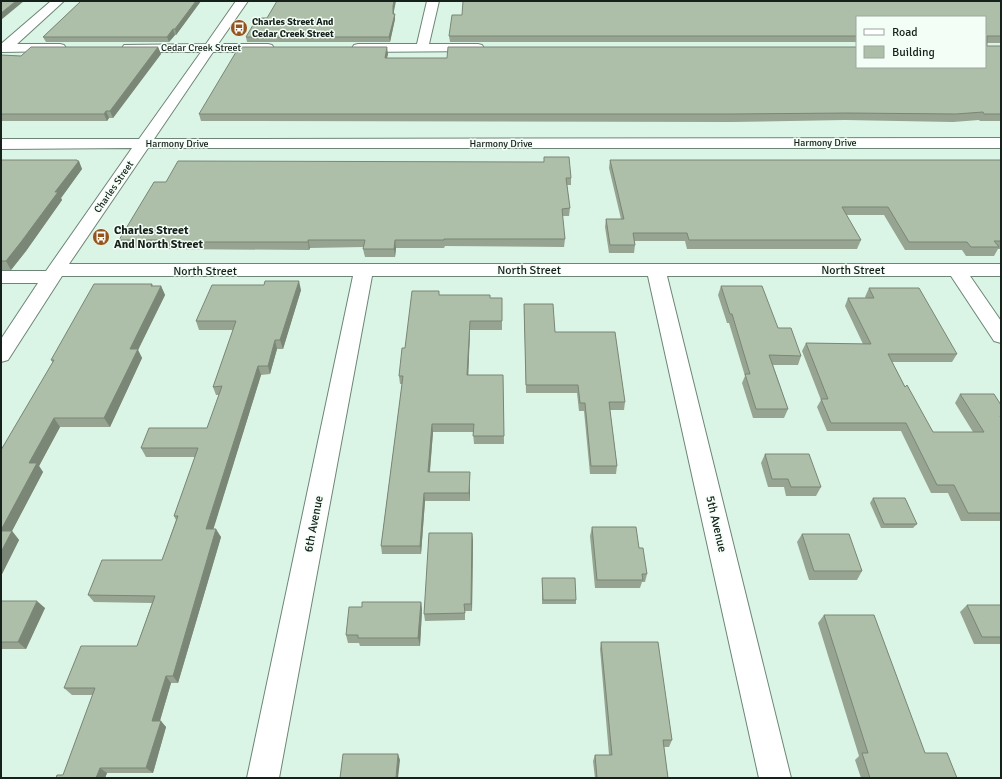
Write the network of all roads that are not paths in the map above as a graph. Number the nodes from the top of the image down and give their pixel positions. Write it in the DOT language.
graph roads {
  1 [pos="58,1"];
  2 [pos="242,1"];
  3 [pos="433,1"];
  4 [pos="3,48"];
  5 [pos="76,48"];
  6 [pos="115,48"];
  7 [pos="210,48"];
  8 [pos="280,48"];
  9 [pos="344,48"];
  10 [pos="422,48"];
  11 [pos="494,48"];
  12 [pos="1001,143"];
  13 [pos="1,144"];
  14 [pos="144,144"];
  15 [pos="364,270"];
  16 [pos="656,270"];
  17 [pos="956,270"];
  18 [pos="1001,270"];
  19 [pos="54,274"];
  20 [pos="1,276"];
  21 [pos="1001,336"];
  22 [pos="1,355"];
  23 [pos="263,778"];
  24 [pos="774,778"];
  1 -- 4 [label="street"];
  2 -- 7 [label="street, Charles Street"];
  3 -- 10 [label="street"];
  4 -- 5 [label="street"];
  6 -- 7 [label="street, Cedar Creek Street"];
  7 -- 8 [label="street, Cedar Creek Street"];
  7 -- 14 [label="street, Charles Street"];
  9 -- 10 [label="street"];
  10 -- 11 [label="street"];
  12 -- 14 [label="street, Harmony Drive"];
  13 -- 14 [label="street, Harmony Drive"];
  14 -- 19 [label="street, Charles Street"];
  15 -- 16 [label="street, North Street"];
  15 -- 19 [label="street, North Street"];
  15 -- 23 [label="street, 6th Avenue"];
  16 -- 17 [label="street, North Street"];
  16 -- 24 [label="street, 5th Avenue"];
  17 -- 18 [label="street, North Street"];
  17 -- 21 [label="street"];
  19 -- 20 [label="street, North Street"];
  19 -- 22 [label="street, Charles Street"];
}
